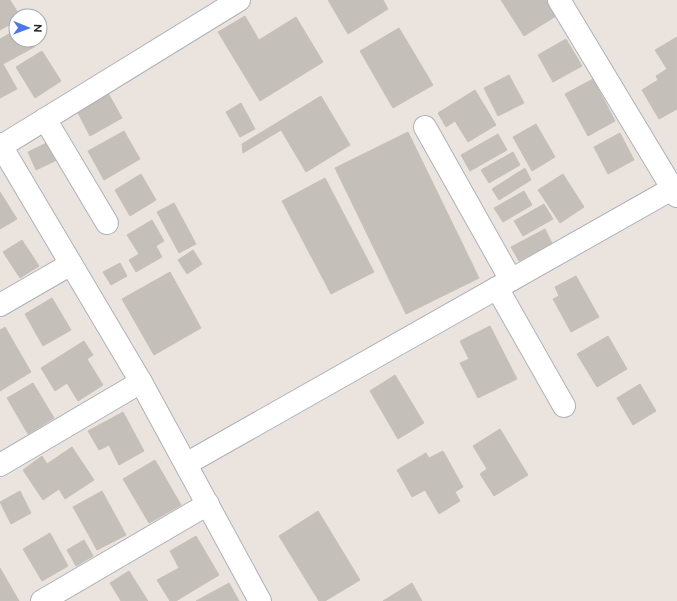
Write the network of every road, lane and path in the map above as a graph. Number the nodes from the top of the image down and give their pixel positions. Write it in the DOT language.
graph roads {
  1 [pos="238,0"];
  2 [pos="559,0"];
  3 [pos="45,119"];
  4 [pos="425,127"];
  5 [pos="0,146"];
  6 [pos="676,190"];
  7 [pos="107,223"];
  8 [pos="71,264"];
  9 [pos="504,284"];
  10 [pos="0,306"];
  11 [pos="141,382"];
  12 [pos="564,406"];
  13 [pos="186,464"];
  14 [pos="0,465"];
  15 [pos="208,504"];
  16 [pos="42,601"];
  17 [pos="260,601"];
  1 -- 3 [label="street"];
  2 -- 6 [label="street"];
  3 -- 5 [label="street"];
  3 -- 7 [label="street"];
  4 -- 9 [label="street"];
  5 -- 8 [label="street"];
  6 -- 9 [label="street"];
  8 -- 10 [label="street"];
  8 -- 11 [label="street"];
  9 -- 12 [label="street"];
  9 -- 13 [label="street"];
  11 -- 13 [label="street"];
  11 -- 14 [label="street"];
  13 -- 15 [label="street"];
  15 -- 16 [label="street"];
  15 -- 17 [label="street"];
}
